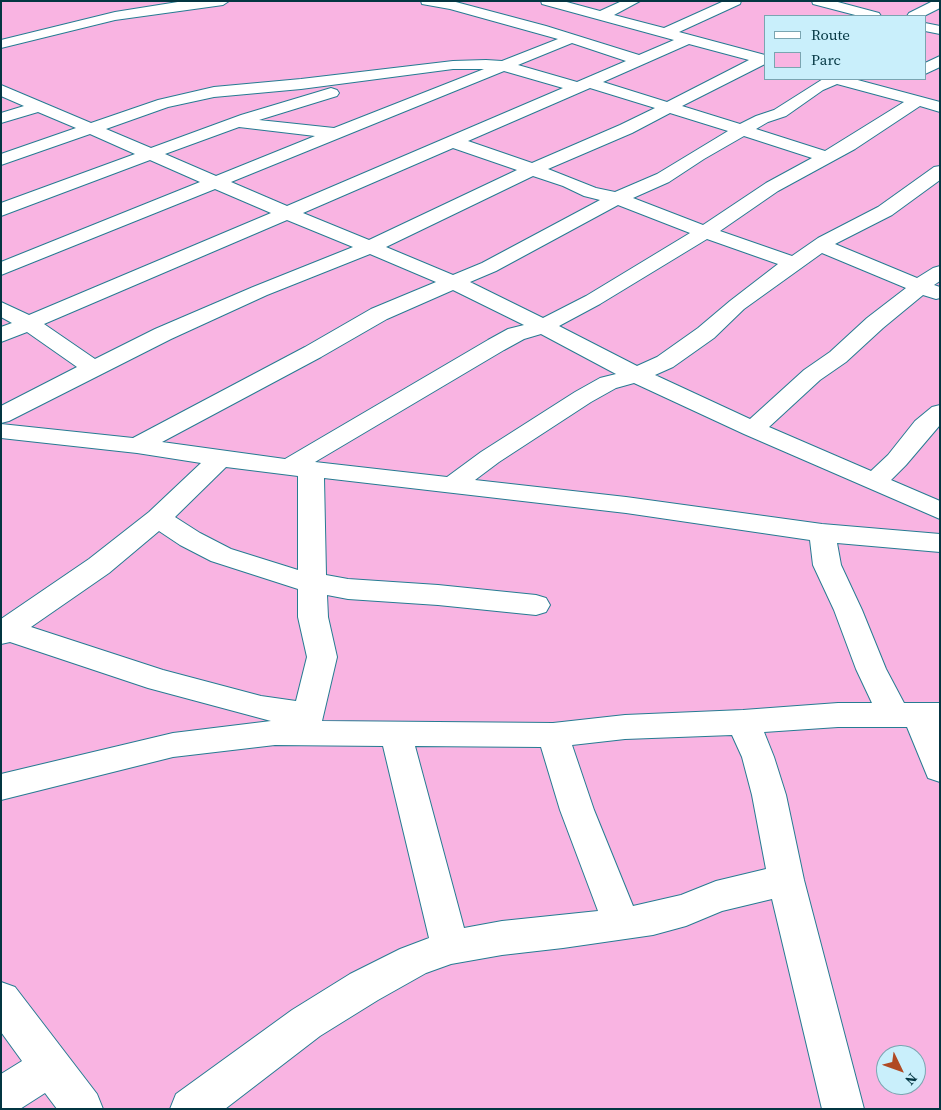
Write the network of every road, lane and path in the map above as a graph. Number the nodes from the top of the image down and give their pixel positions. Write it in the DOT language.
graph roads {
  1 [pos="223,1"];
  2 [pos="427,1"];
  3 [pos="490,1"];
  4 [pos="546,1"];
  5 [pos="634,1"];
  6 [pos="735,1"];
  7 [pos="940,3"];
  8 [pos="826,5"];
  9 [pos="468,9"];
  10 [pos="514,9"];
  11 [pos="870,15"];
  12 [pos="916,15"];
  13 [pos="600,16"];
  14 [pos="492,17"];
  15 [pos="926,27"];
  16 [pos="940,30"];
  17 [pos="666,33"];
  18 [pos="570,39"];
  19 [pos="688,39"];
  20 [pos="757,40"];
  21 [pos="1,44"];
  22 [pos="733,51"];
  23 [pos="764,59"];
  24 [pos="639,60"];
  25 [pos="940,60"];
  26 [pos="503,66"];
  27 [pos="926,69"];
  28 [pos="404,71"];
  29 [pos="834,80"];
  30 [pos="840,80"];
  31 [pos="903,83"];
  32 [pos="583,84"];
  33 [pos="1,90"];
  34 [pos="888,93"];
  35 [pos="917,101"];
  36 [pos="36,107"];
  37 [pos="671,107"];
  38 [pos="940,107"];
  39 [pos="1,118"];
  40 [pos="236,122"];
  41 [pos="91,128"];
  42 [pos="741,130"];
  43 [pos="337,133"];
  44 [pos="453,142"];
  45 [pos="152,154"];
  46 [pos="827,157"];
  47 [pos="1,160"];
  48 [pos="533,169"];
  49 [pos="940,171"];
  50 [pos="216,183"];
  51 [pos="617,198"];
  52 [pos="1,210"];
  53 [pos="286,213"];
  54 [pos="706,232"];
  55 [pos="820,245"];
  56 [pos="371,247"];
  57 [pos="794,263"];
  58 [pos="1,269"];
  59 [pos="940,272"];
  60 [pos="453,282"];
  61 [pos="930,291"];
  62 [pos="1,308"];
  63 [pos="28,323"];
  64 [pos="543,326"];
  65 [pos="1,335"];
  66 [pos="93,368"];
  67 [pos="636,375"];
  68 [pos="940,412"];
  69 [pos="1,416"];
  70 [pos="753,429"];
  71 [pos="1,431"];
  72 [pos="137,446"];
  73 [pos="220,460"];
  74 [pos="300,468"];
  75 [pos="874,482"];
  76 [pos="451,486"];
  77 [pos="940,510"];
  78 [pos="158,518"];
  79 [pos="822,533"];
  80 [pos="940,544"];
  81 [pos="313,583"];
  82 [pos="536,605"];
  83 [pos="4,632"];
  84 [pos="917,715"];
  85 [pos="743,722"];
  86 [pos="306,724"];
  87 [pos="396,734"];
  88 [pos="552,735"];
  89 [pos="940,770"];
  90 [pos="1,787"];
  91 [pos="786,880"];
  92 [pos="621,924"];
  93 [pos="450,947"];
  94 [pos="1,1000"];
  95 [pos="51,1066"];
  96 [pos="1,1097"];
  97 [pos="82,1109"];
  98 [pos="191,1109"];
  99 [pos="843,1109"];
  1 -- 21 [label="street"];
  2 -- 9 [label="street"];
  3 -- 9 [label="street"];
  4 -- 13 [label="street"];
  5 -- 13 [label="street"];
  6 -- 17 [label="street"];
  7 -- 12 [label="street"];
  8 -- 11 [label="street"];
  9 -- 14 [label="street"];
  10 -- 14 [label="street"];
  13 -- 17 [label="street"];
  14 -- 18 [label="street"];
  15 -- 16 [label="street"];
  17 -- 19 [label="street"];
  18 -- 24 [label="street"];
  18 -- 26 [label="street"];
  19 -- 22 [label="street"];
  19 -- 24 [label="street"];
  20 -- 22 [label="street"];
  22 -- 23 [label="street"];
  23 -- 37 [label="street"];
  24 -- 32 [label="street"];
  25 -- 27 [label="street"];
  26 -- 28 [label="street"];
  26 -- 32 [label="street"];
  26 -- 43 [label="street"];
  28 -- 40 [label="street"];
  28 -- 41 [label="street"];
  29 -- 42 [label="street"];
  30 -- 34 [label="street"];
  31 -- 34 [label="street"];
  32 -- 37 [label="street"];
  32 -- 44 [label="street"];
  33 -- 36 [label="street"];
  34 -- 35 [label="street"];
  35 -- 38 [label="street"];
  35 -- 46 [label="street"];
  36 -- 39 [label="street"];
  36 -- 41 [label="street"];
  37 -- 42 [label="street"];
  37 -- 48 [label="street"];
  40 -- 43 [label="street"];
  40 -- 45 [label="street"];
  41 -- 45 [label="street"];
  41 -- 47 [label="street"];
  42 -- 46 [label="street"];
  42 -- 51 [label="street"];
  43 -- 50 [label="street"];
  44 -- 48 [label="street"];
  44 -- 53 [label="street"];
  45 -- 50 [label="street"];
  45 -- 52 [label="street"];
  46 -- 54 [label="street"];
  48 -- 51 [label="street"];
  48 -- 56 [label="street"];
  49 -- 55 [label="street"];
  50 -- 53 [label="street"];
  50 -- 58 [label="street"];
  51 -- 54 [label="street"];
  51 -- 60 [label="street"];
  53 -- 56 [label="street"];
  53 -- 63 [label="street"];
  54 -- 57 [label="street"];
  54 -- 64 [label="street"];
  55 -- 57 [label="street"];
  55 -- 61 [label="street"];
  56 -- 60 [label="street"];
  56 -- 66 [label="street"];
  57 -- 67 [label="street"];
  59 -- 61 [label="street"];
  60 -- 64 [label="street"];
  60 -- 72 [label="street"];
  61 -- 70 [label="street"];
  62 -- 63 [label="street"];
  63 -- 65 [label="street"];
  63 -- 66 [label="street"];
  64 -- 67 [label="street"];
  64 -- 74 [label="street"];
  66 -- 69 [label="street"];
  67 -- 70 [label="street"];
  67 -- 76 [label="street"];
  68 -- 75 [label="street"];
  70 -- 75 [label="street"];
  71 -- 72 [label="street"];
  72 -- 73 [label="street"];
  73 -- 74 [label="street"];
  73 -- 78 [label="street"];
  74 -- 76 [label="street"];
  74 -- 81 [label="street"];
  75 -- 77 [label="street"];
  76 -- 79 [label="street"];
  78 -- 81 [label="street"];
  78 -- 83 [label="street"];
  79 -- 80 [label="street"];
  79 -- 84 [label="street"];
  81 -- 82 [label="street"];
  81 -- 86 [label="street"];
  83 -- 86 [label="street"];
  84 -- 85 [label="street"];
  84 -- 89 [label="street"];
  85 -- 88 [label="street"];
  85 -- 91 [label="street"];
  86 -- 87 [label="street"];
  86 -- 90 [label="street"];
  87 -- 88 [label="street"];
  87 -- 93 [label="street"];
  88 -- 92 [label="street"];
  91 -- 92 [label="street"];
  91 -- 99 [label="street"];
  92 -- 93 [label="street"];
  93 -- 98 [label="street"];
  94 -- 95 [label="street"];
  95 -- 96 [label="street"];
  95 -- 97 [label="street"];
}
